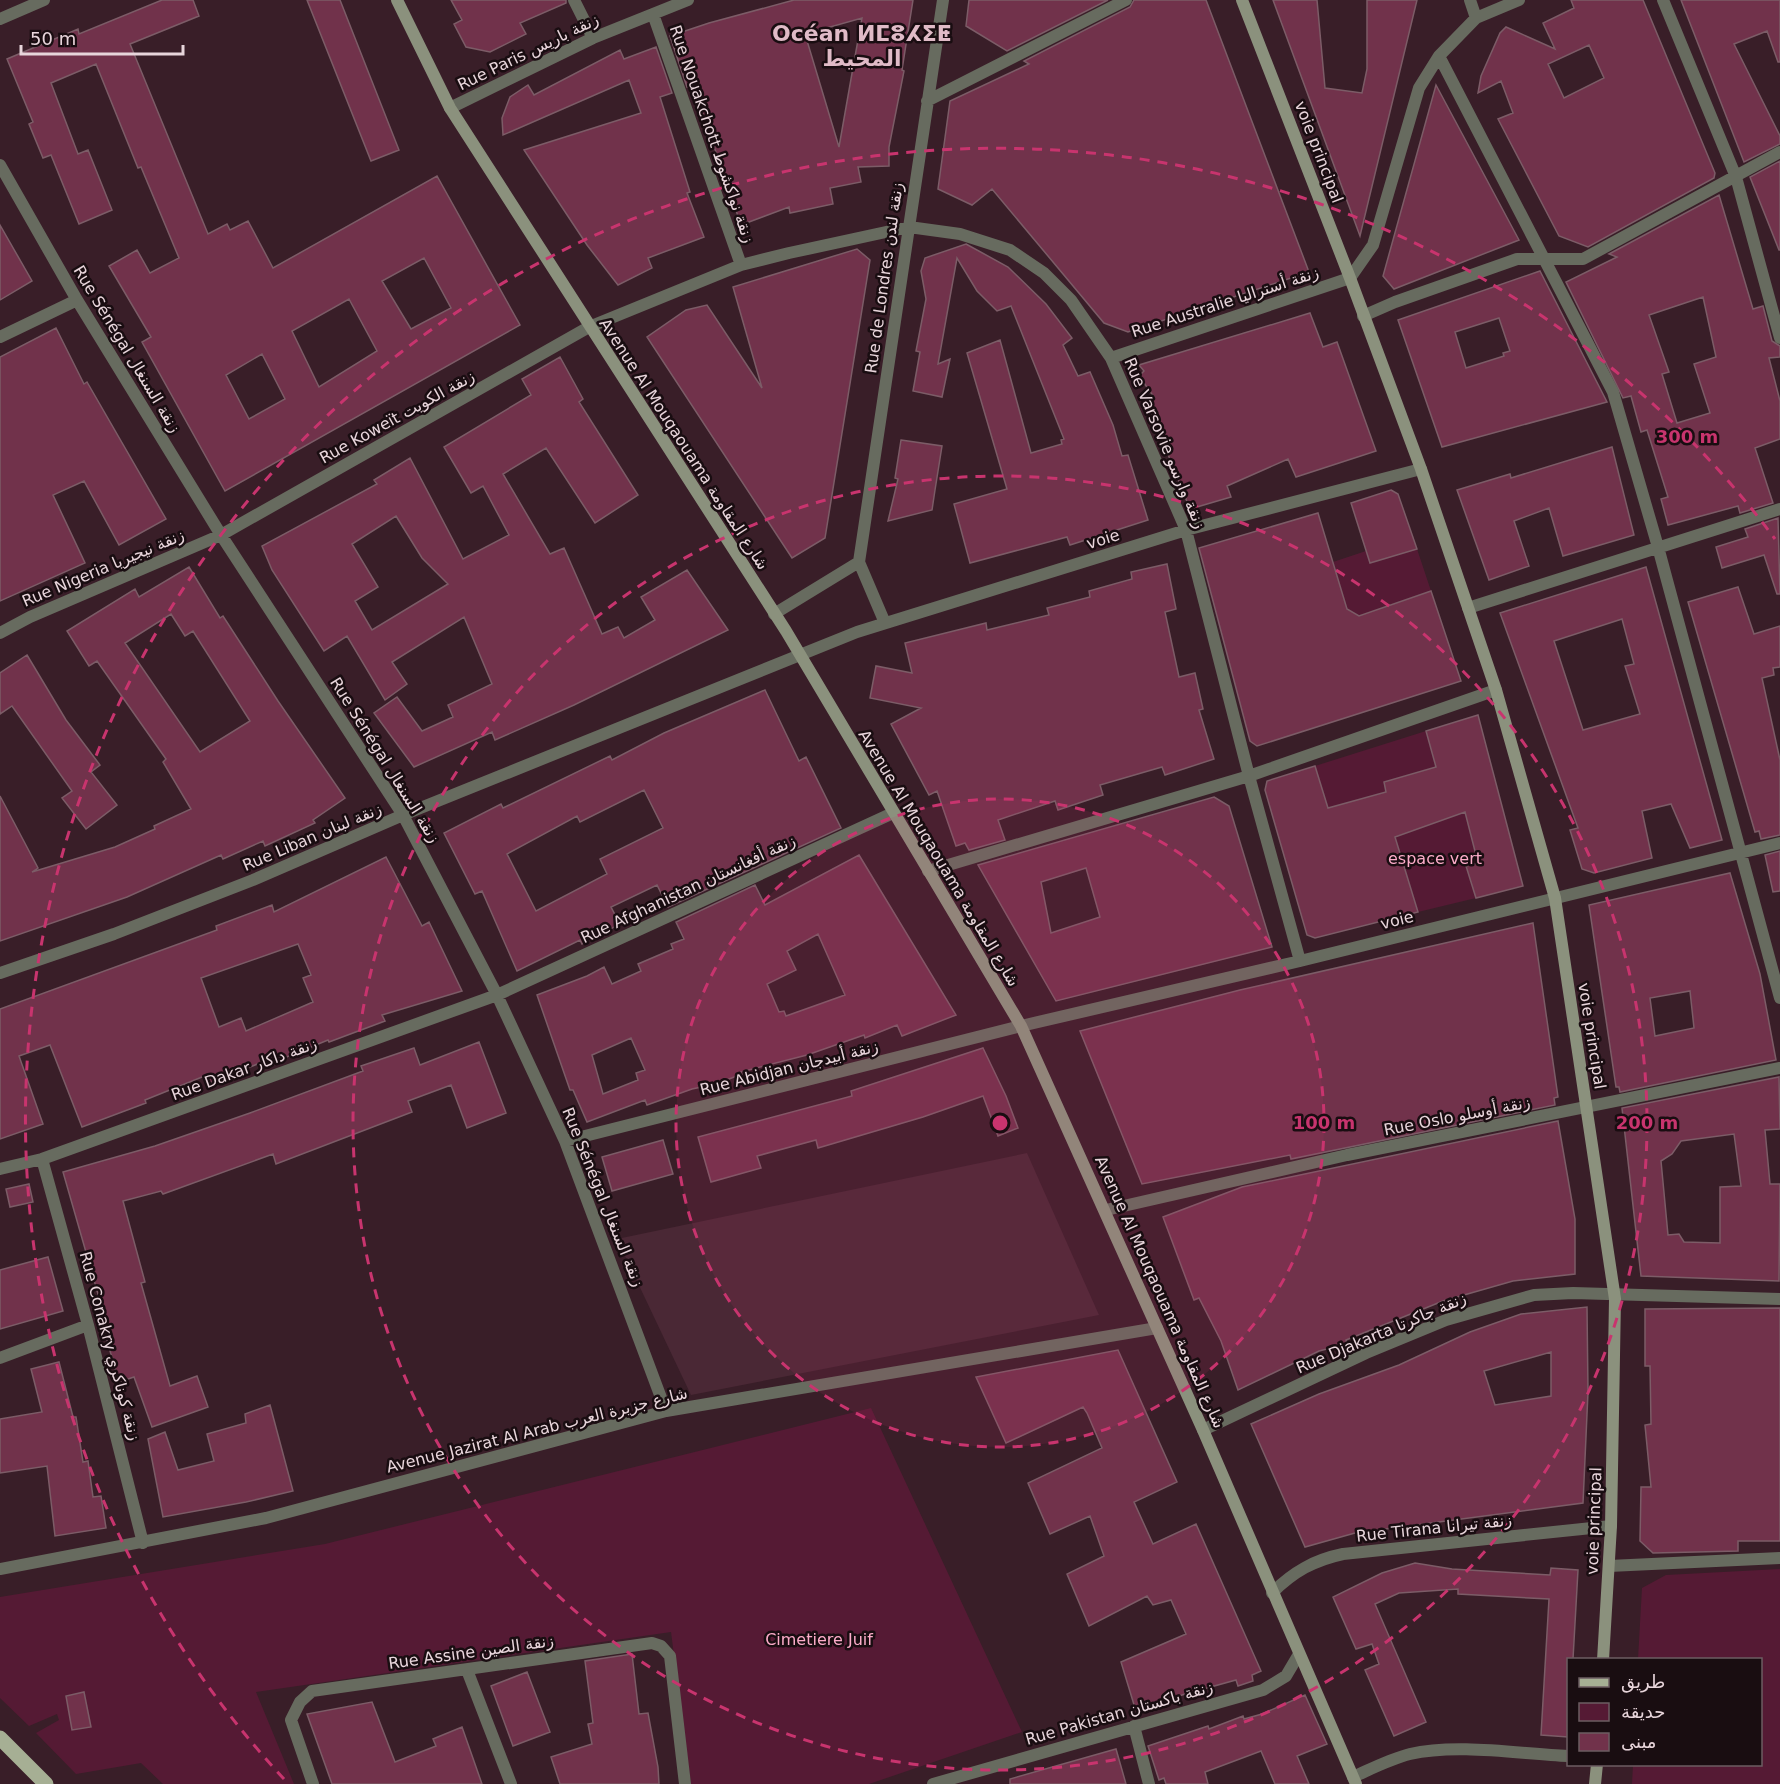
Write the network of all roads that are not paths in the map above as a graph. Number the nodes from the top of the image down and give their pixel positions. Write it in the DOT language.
graph roads {
  1 [pos="44,0"];
  2 [pos="397,0"];
  3 [pos="574,0"];
  4 [pos="688,0"];
  5 [pos="943,0"];
  6 [pos="1126,0"];
  7 [pos="1242,0"];
  8 [pos="1470,0"];
  9 [pos="1519,0"];
  10 [pos="1663,0"];
  11 [pos="652,14"];
  12 [pos="1476,18"];
  13 [pos="0,19"];
  14 [pos="593,38"];
  15 [pos="1439,57"];
  16 [pos="927,101"];
  17 [pos="450,108"];
  18 [pos="1780,152"];
  19 [pos="0,165"];
  20 [pos="1736,177"];
  21 [pos="909,227"];
  22 [pos="1542,258"];
  23 [pos="741,265"];
  24 [pos="1350,278"];
  25 [pos="77,300"];
  26 [pos="1363,316"];
  27 [pos="590,327"];
  28 [pos="0,338"];
  29 [pos="1780,338"];
  30 [pos="1111,358"];
  31 [pos="1421,470"];
  32 [pos="1780,510"];
  33 [pos="1186,530"];
  34 [pos="221,535"];
  35 [pos="1658,547"];
  36 [pos="859,562"];
  37 [pos="1468,608"];
  38 [pos="774,614"];
  39 [pos="885,623"];
  40 [pos="0,633"];
  41 [pos="799,653"];
  42 [pos="1496,690"];
  43 [pos="1249,776"];
  44 [pos="893,813"];
  45 [pos="403,815"];
  46 [pos="1780,843"];
  47 [pos="1742,853"];
  48 [pos="928,871"];
  49 [pos="1555,898"];
  50 [pos="1300,961"];
  51 [pos="0,973"];
  52 [pos="497,995"];
  53 [pos="1780,998"];
  54 [pos="1021,1026"];
  55 [pos="1780,1068"];
  56 [pos="1586,1107"];
  57 [pos="565,1141"];
  58 [pos="42,1159"];
  59 [pos="0,1169"];
  60 [pos="1106,1210"];
  61 [pos="1615,1295"];
  62 [pos="1780,1299"];
  63 [pos="88,1324"];
  64 [pos="1157,1328"];
  65 [pos="0,1358"];
  66 [pos="666,1411"];
  67 [pos="1203,1430"];
  68 [pos="1611,1526"];
  69 [pos="143,1543"];
  70 [pos="1780,1558"];
  71 [pos="1609,1566"];
  72 [pos="0,1569"];
  73 [pos="1272,1593"];
  74 [pos="1299,1654"];
  75 [pos="1603,1658"];
  76 [pos="467,1670"];
  77 [pos="1134,1726"];
  78 [pos="0,1738"];
  79 [pos="1567,1756"];
  80 [pos="1597,1766"];
  81 [pos="978,1769"];
  82 [pos="1355,1780"];
  83 [pos="46,1784"];
  84 [pos="313,1784"];
  85 [pos="511,1784"];
  86 [pos="685,1784"];
  87 [pos="933,1784"];
  88 [pos="977,1784"];
  89 [pos="1149,1784"];
  90 [pos="1595,1784"];
  1 -- 13 [label="street"];
  2 -- 17 [label="street, Avenue Al Mouqaouama شارع المقاومة"];
  3 -- 14 [label="street"];
  4 -- 11 [label="street, Rue Paris زنقة باريس"];
  5 -- 16 [label="street, Rue de Londres زنقة لندن"];
  6 -- 16 [label="street"];
  7 -- 24 [label="street, voie principal"];
  8 -- 12 [label="street"];
  9 -- 12 [label="street"];
  10 -- 20 [label="street"];
  11 -- 14 [label="street, Rue Paris زنقة باريس"];
  11 -- 23 [label="street, Rue Nouakchott زنقة نواكشوط"];
  12 -- 15 [label="street"];
  14 -- 17 [label="street, Rue Paris زنقة باريس"];
  15 -- 22 [label="street"];
  15 -- 24 [label="street"];
  16 -- 21 [label="street, Rue de Londres زنقة لندن"];
  17 -- 27 [label="street, Avenue Al Mouqaouama شارع المقاومة"];
  18 -- 20 [label="street"];
  19 -- 25 [label="street, Rue Sénégal زنقة السنغال"];
  20 -- 22 [label="street"];
  20 -- 29 [label="street"];
  21 -- 23 [label="street, Rue Koweït زنقة الكويت"];
  21 -- 30 [label="street, Rue Varsovie زنقة وارسو"];
  21 -- 36 [label="street, Rue de Londres زنقة لندن"];
  22 -- 26 [label="street"];
  22 -- 35 [label="street"];
  23 -- 27 [label="street, Rue Koweït زنقة الكويت"];
  24 -- 26 [label="street, voie principal"];
  24 -- 30 [label="street, Rue Australie زنقة أستراليا"];
  25 -- 28 [label="street"];
  25 -- 34 [label="street, Rue Sénégal زنقة السنغال"];
  26 -- 31 [label="street, voie principal"];
  27 -- 34 [label="street, Rue Koweït زنقة الكويت"];
  27 -- 38 [label="street, Avenue Al Mouqaouama شارع المقاومة"];
  30 -- 33 [label="street, Rue Varsovie زنقة وارسو"];
  31 -- 33 [label="street, voie"];
  31 -- 37 [label="street, voie principal"];
  32 -- 35 [label="street"];
  33 -- 39 [label="street, voie"];
  33 -- 43 [label="street, Rue Varsovie زنقة وارسو"];
  34 -- 40 [label="street, Rue Nigeria زنقة نيجيريا"];
  34 -- 45 [label="street, Rue Sénégal زنقة السنغال"];
  35 -- 37 [label="street"];
  35 -- 47 [label="street"];
  36 -- 38 [label="street"];
  36 -- 39 [label="street"];
  37 -- 42 [label="street, voie principal"];
  38 -- 41 [label="street, Avenue Al Mouqaouama شارع المقاومة"];
  39 -- 41 [label="street, voie"];
  41 -- 44 [label="street, Avenue Al Mouqaouama شارع المقاومة"];
  41 -- 45 [label="street, Rue Liban زنقة لبنان"];
  42 -- 43 [label="street"];
  42 -- 49 [label="street, voie principal"];
  43 -- 48 [label="street"];
  43 -- 50 [label="street, Rue Varsovie زنقة وارسو"];
  44 -- 48 [label="street, Avenue Al Mouqaouama شارع المقاومة"];
  44 -- 52 [label="street, Rue Afghanistan زنقة أفغانستان"];
  45 -- 51 [label="street, Rue Liban زنقة لبنان"];
  45 -- 52 [label="street, Rue Sénégal زنقة السنغال"];
  46 -- 47 [label="street, voie"];
  47 -- 49 [label="street, voie"];
  47 -- 53 [label="street"];
  48 -- 54 [label="street, Avenue Al Mouqaouama شارع المقاومة"];
  49 -- 50 [label="street, voie"];
  49 -- 56 [label="street, voie principal"];
  50 -- 54 [label="street, voie"];
  52 -- 57 [label="street, Rue Sénégal زنقة السنغال"];
  52 -- 58 [label="street, Rue Dakar زنقة داكار"];
  54 -- 57 [label="street, Rue Abidjan زنقة أبيدجان"];
  54 -- 60 [label="street, Avenue Al Mouqaouama شارع المقاومة"];
  55 -- 56 [label="street, Rue Oslo زنقة أوسلو"];
  56 -- 60 [label="street, Rue Oslo زنقة أوسلو"];
  56 -- 61 [label="street, voie principal"];
  57 -- 66 [label="street, Rue Sénégal زنقة السنغال"];
  58 -- 59 [label="street, Rue Dakar زنقة داكار"];
  58 -- 63 [label="street, Rue Conakry زنقة كوناكري"];
  60 -- 64 [label="street, Avenue Al Mouqaouama شارع المقاومة"];
  61 -- 62 [label="street, Rue Djakarta زنقة جاكرتا"];
  61 -- 67 [label="street, Rue Djakarta زنقة جاكرتا"];
  61 -- 68 [label="street, voie principal"];
  63 -- 65 [label="street"];
  63 -- 69 [label="street, Rue Conakry زنقة كوناكري"];
  64 -- 66 [label="street, Avenue Jazirat Al Arab شارع جزيرة العرب"];
  64 -- 67 [label="street, Avenue Al Mouqaouama شارع المقاومة"];
  66 -- 69 [label="street, Avenue Jazirat Al Arab شارع جزيرة العرب"];
  67 -- 73 [label="street, Avenue Al Mouqaouama شارع المقاومة"];
  68 -- 71 [label="street, voie principal"];
  68 -- 73 [label="street, Rue Tirana زنقة تيرانا"];
  69 -- 72 [label="street, Avenue Jazirat Al Arab شارع جزيرة العرب"];
  70 -- 71 [label="street"];
  71 -- 75 [label="street, voie principal"];
  73 -- 74 [label="street, Avenue Al Mouqaouama شارع المقاومة"];
  74 -- 77 [label="street, Rue Pakistan زنقة باكستان"];
  74 -- 82 [label="street, Avenue Al Mouqaouama شارع المقاومة"];
  76 -- 84 [label="street, Rue Assine زنقة الصين"];
  76 -- 85 [label="street"];
  76 -- 86 [label="street, Rue Assine زنقة الصين"];
  77 -- 81 [label="street, Rue Pakistan زنقة باكستان"];
  77 -- 89 [label="street"];
  78 -- 83 [label="main road"];
  79 -- 82 [label="street"];
  80 -- 90 [label="street"];
  81 -- 87 [label="street, Rue Pakistan زنقة باكستان"];
  81 -- 88 [label="street"];
}
